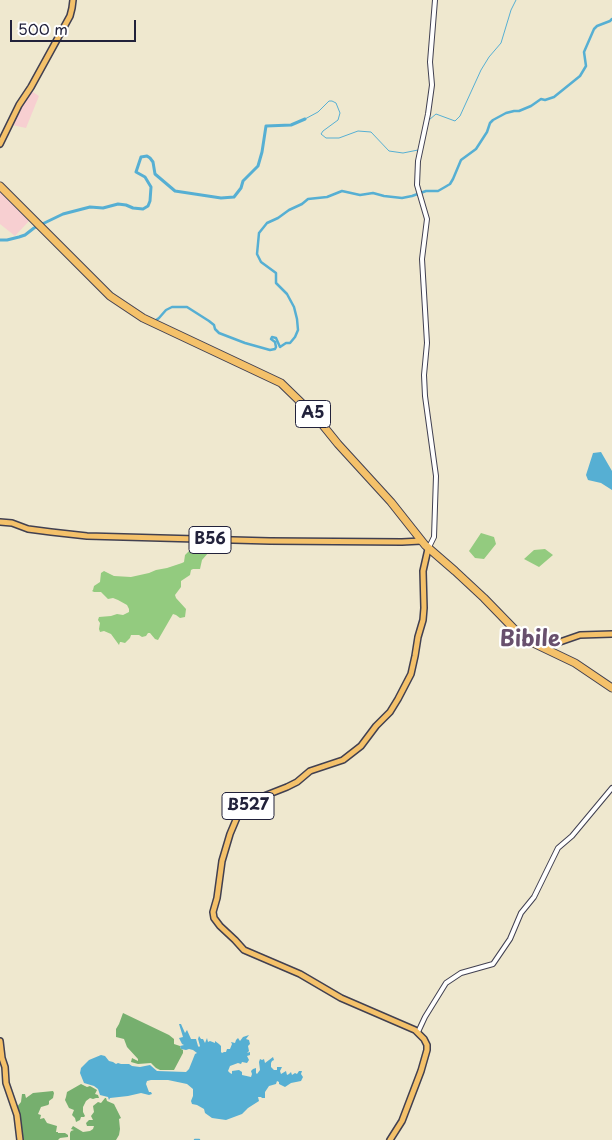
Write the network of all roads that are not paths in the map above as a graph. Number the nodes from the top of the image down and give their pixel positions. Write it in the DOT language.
graph roads {
  1 [pos="73,0"];
  2 [pos="435,0"];
  3 [pos="0,144"];
  4 [pos="0,186"];
  5 [pos="0,522"];
  6 [pos="421,541"];
  7 [pos="428,549"];
  8 [pos="612,634"];
  9 [pos="547,649"];
  10 [pos="612,688"];
  11 [pos="612,788"];
  12 [pos="413,1030"];
  13 [pos="0,1041"];
  14 [pos="20,1140"];
  15 [pos="390,1140"];
  1 -- 3 [label="main road"];
  2 -- 7 [label="street"];
  4 -- 6 [label="highway, A5"];
  5 -- 6 [label="main road, B56"];
  6 -- 7 [label="highway, A5"];
  7 -- 9 [label="highway, A5"];
  7 -- 12 [label="main road, B527"];
  8 -- 9 [label="main road"];
  9 -- 10 [label="highway, A5"];
  11 -- 12 [label="street"];
  12 -- 15 [label="main road"];
  13 -- 14 [label="main road"];
}
